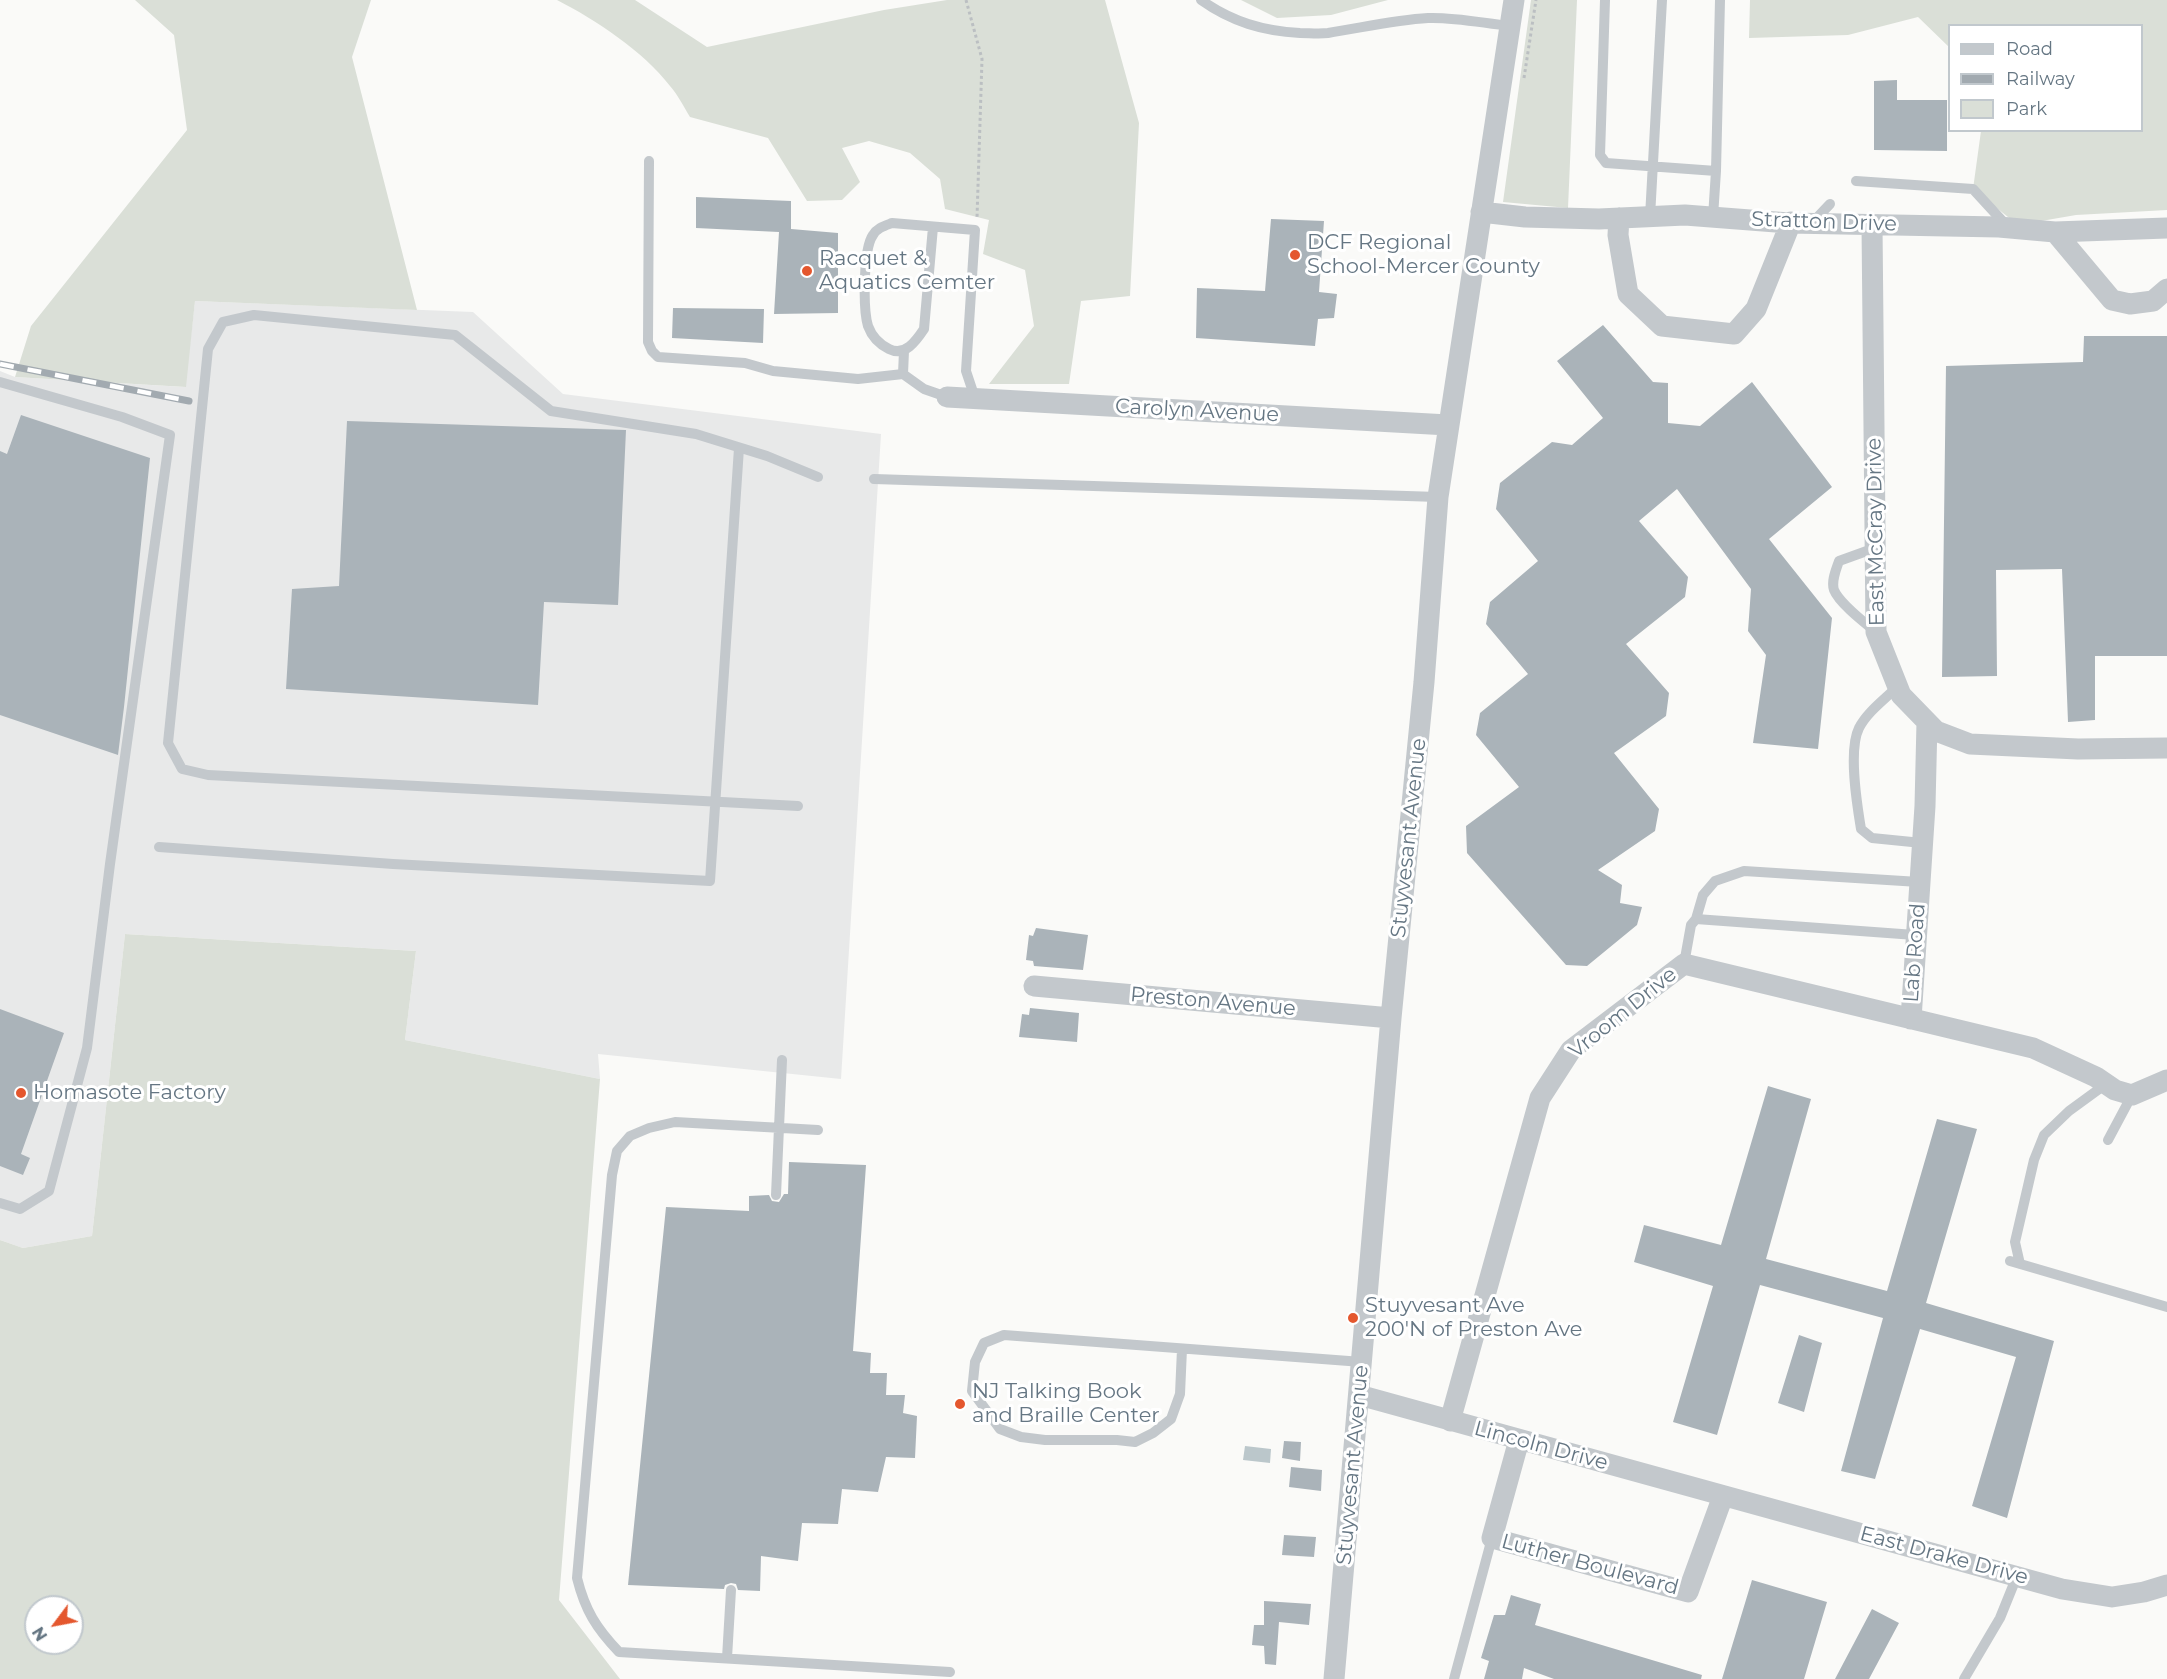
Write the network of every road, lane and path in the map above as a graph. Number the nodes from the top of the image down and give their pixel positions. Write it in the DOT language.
graph roads {
  1 [pos="966,0"];
  2 [pos="1202,0"];
  3 [pos="1514,0"];
  4 [pos="1605,0"];
  5 [pos="1662,0"];
  6 [pos="1720,0"];
  7 [pos="1510,26"];
  8 [pos="649,161"];
  9 [pos="1654,166"];
  10 [pos="1716,171"];
  11 [pos="1856,181"];
  12 [pos="1830,204"];
  13 [pos="1481,212"];
  14 [pos="1650,217"];
  15 [pos="1619,218"];
  16 [pos="1713,218"];
  17 [pos="1801,223"];
  18 [pos="1872,225"];
  19 [pos="933,227"];
  20 [pos="2008,228"];
  21 [pos="2167,228"];
  22 [pos="975,230"];
  23 [pos="2055,232"];
  24 [pos="2167,289"];
  25 [pos="904,351"];
  26 [pos="903,374"];
  27 [pos="0,382"];
  28 [pos="947,397"];
  29 [pos="975,398"];
  30 [pos="1448,425"];
  31 [pos="739,448"];
  32 [pos="818,477"];
  33 [pos="874,479"];
  34 [pos="1438,497"];
  35 [pos="1875,548"];
  36 [pos="1876,632"];
  37 [pos="1897,687"];
  38 [pos="1927,722"];
  39 [pos="2167,748"];
  40 [pos="715,802"];
  41 [pos="798,806"];
  42 [pos="1922,843"];
  43 [pos="159,847"];
  44 [pos="1919,882"];
  45 [pos="1696,919"];
  46 [pos="1916,935"];
  47 [pos="1684,964"];
  48 [pos="1034,986"];
  49 [pos="1391,1018"];
  50 [pos="1911,1019"];
  51 [pos="782,1060"];
  52 [pos="2167,1080"];
  53 [pos="2106,1084"];
  54 [pos="2132,1095"];
  55 [pos="781,1128"];
  56 [pos="818,1130"];
  57 [pos="2108,1140"];
  58 [pos="776,1195"];
  59 [pos="0,1203"];
  60 [pos="2167,1307"];
  61 [pos="1182,1349"];
  62 [pos="1362,1362"];
  63 [pos="1359,1395"];
  64 [pos="1450,1420"];
  65 [pos="1519,1440"];
  66 [pos="1723,1496"];
  67 [pos="1492,1538"];
  68 [pos="2017,1576"];
  69 [pos="2167,1585"];
  70 [pos="731,1590"];
  71 [pos="728,1658"];
  72 [pos="950,1672"];
  73 [pos="1334,1679"];
  74 [pos="1455,1679"];
  75 [pos="1964,1679"];
  1 -- 22 [label="path"];
  2 -- 7 [label="lane"];
  3 -- 7 [label="street, Stuyvesant Avenue"];
  4 -- 9 [label="lane"];
  5 -- 9 [label="lane"];
  6 -- 10 [label="lane"];
  7 -- 13 [label="street, Stuyvesant Avenue"];
  8 -- 26 [label="lane"];
  9 -- 10 [label="lane"];
  9 -- 14 [label="lane"];
  10 -- 16 [label="lane"];
  11 -- 20 [label="lane"];
  12 -- 17 [label="lane"];
  13 -- 15 [label="street, Stratton Drive"];
  13 -- 30 [label="street, Stuyvesant Avenue"];
  14 -- 15 [label="street, Stratton Drive"];
  14 -- 16 [label="street, Stratton Drive"];
  15 -- 17 [label="street"];
  16 -- 17 [label="street, Stratton Drive"];
  17 -- 18 [label="street, Stratton Drive"];
  18 -- 20 [label="street, Stratton Drive"];
  18 -- 35 [label="street, East McCray Drive"];
  19 -- 22 [label="lane"];
  19 -- 25 [label="lane"];
  19 -- 25 [label="lane"];
  20 -- 23 [label="street, Stratton Drive"];
  21 -- 23 [label="street, Stratton Drive"];
  22 -- 29 [label="lane"];
  23 -- 24 [label="street"];
  25 -- 26 [label="lane"];
  26 -- 28 [label="lane"];
  27 -- 59 [label="lane"];
  28 -- 29 [label="street, Carolyn Avenue"];
  29 -- 30 [label="street, Carolyn Avenue"];
  30 -- 34 [label="street, Stuyvesant Avenue"];
  31 -- 32 [label="lane"];
  31 -- 40 [label="lane"];
  31 -- 40 [label="lane"];
  33 -- 34 [label="lane"];
  34 -- 49 [label="street, Stuyvesant Avenue"];
  35 -- 36 [label="street, East McCray Drive"];
  35 -- 36 [label="lane"];
  36 -- 37 [label="street, East McCray Drive"];
  37 -- 38 [label="street, East McCray Drive"];
  37 -- 42 [label="lane"];
  38 -- 39 [label="street, East McCray Drive"];
  38 -- 42 [label="street, Lab Road"];
  40 -- 41 [label="lane"];
  40 -- 43 [label="lane"];
  42 -- 44 [label="street, Lab Road"];
  44 -- 45 [label="lane"];
  44 -- 46 [label="street, Lab Road"];
  45 -- 46 [label="lane"];
  45 -- 47 [label="lane"];
  46 -- 50 [label="street, Lab Road"];
  47 -- 50 [label="street, Vroom Drive"];
  47 -- 64 [label="street, Vroom Drive"];
  48 -- 49 [label="street, Preston Avenue"];
  49 -- 62 [label="street, Stuyvesant Avenue"];
  50 -- 53 [label="street, Lab Road"];
  51 -- 55 [label="lane"];
  52 -- 54 [label="street"];
  53 -- 54 [label="street, Lab Road"];
  53 -- 60 [label="lane"];
  54 -- 57 [label="lane"];
  55 -- 56 [label="lane"];
  55 -- 58 [label="lane"];
  55 -- 71 [label="lane"];
  61 -- 61 [label="lane"];
  61 -- 62 [label="lane"];
  62 -- 63 [label="street, Stuyvesant Avenue"];
  63 -- 64 [label="street, Lincoln Drive"];
  63 -- 73 [label="street, Stuyvesant Avenue"];
  64 -- 65 [label="street, Lincoln Drive"];
  65 -- 66 [label="street, Lincoln Drive"];
  65 -- 67 [label="street, Luther Boulevard"];
  66 -- 67 [label="street, Luther Boulevard"];
  66 -- 68 [label="street, East Drake Drive"];
  67 -- 74 [label="lane"];
  68 -- 69 [label="street, East Drake Drive"];
  68 -- 75 [label="lane"];
  70 -- 71 [label="lane"];
  71 -- 72 [label="lane"];
}
